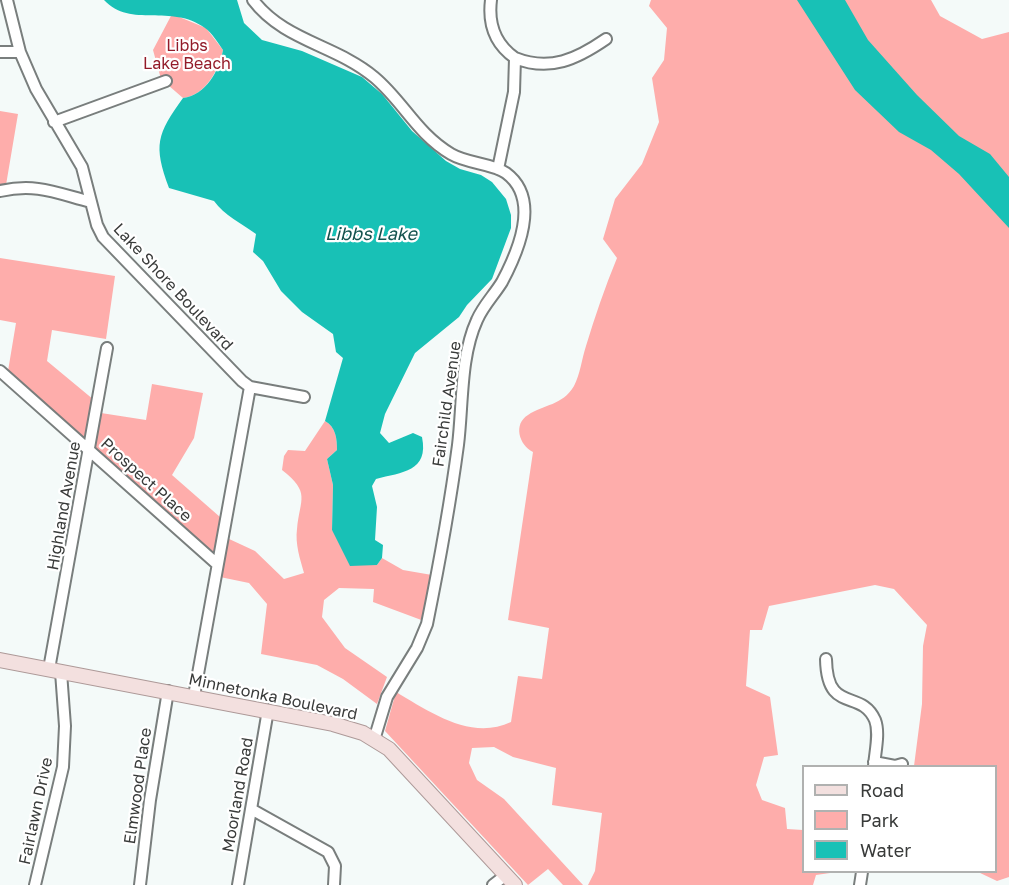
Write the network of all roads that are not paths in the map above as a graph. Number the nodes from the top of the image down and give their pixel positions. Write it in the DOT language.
graph roads {
  1 [pos="7,0"];
  2 [pos="253,0"];
  3 [pos="491,0"];
  4 [pos="606,39"];
  5 [pos="0,52"];
  6 [pos="20,52"];
  7 [pos="515,58"];
  8 [pos="166,81"];
  9 [pos="54,122"];
  10 [pos="498,168"];
  11 [pos="0,191"];
  12 [pos="91,202"];
  13 [pos="107,348"];
  14 [pos="0,371"];
  15 [pos="250,387"];
  16 [pos="304,397"];
  17 [pos="90,449"];
  18 [pos="217,564"];
  19 [pos="826,659"];
  20 [pos="0,660"];
  21 [pos="55,670"];
  22 [pos="168,691"];
  23 [pos="194,696"];
  24 [pos="268,710"];
  25 [pos="374,740"];
  26 [pos="874,764"];
  27 [pos="902,764"];
  28 [pos="898,765"];
  29 [pos="251,809"];
  30 [pos="510,880"];
  31 [pos="35,885"];
  32 [pos="140,885"];
  33 [pos="238,885"];
  34 [pos="334,885"];
  35 [pos="493,885"];
  1 -- 6 [label="street, Lake Shore Boulevard"];
  2 -- 10 [label="street"];
  3 -- 7 [label="street"];
  4 -- 7 [label="street"];
  5 -- 6 [label="street"];
  6 -- 9 [label="street, Lake Shore Boulevard"];
  7 -- 10 [label="street"];
  8 -- 9 [label="street"];
  9 -- 12 [label="street, Lake Shore Boulevard"];
  10 -- 25 [label="street, Fairchild Avenue"];
  11 -- 12 [label="street"];
  12 -- 15 [label="street, Lake Shore Boulevard"];
  13 -- 17 [label="street, Highland Avenue"];
  14 -- 17 [label="street, Prospect Place"];
  15 -- 16 [label="street"];
  15 -- 18 [label="street"];
  17 -- 18 [label="street, Prospect Place"];
  17 -- 21 [label="street, Highland Avenue"];
  18 -- 23 [label="street"];
  19 -- 26 [label="street"];
  20 -- 21 [label="main road, Minnetonka Boulevard"];
  21 -- 22 [label="main road, Minnetonka Boulevard"];
  21 -- 31 [label="street, Fairlawn Drive"];
  22 -- 23 [label="main road, Minnetonka Boulevard"];
  22 -- 32 [label="street, Elmwood Place"];
  23 -- 24 [label="main road, Minnetonka Boulevard"];
  24 -- 25 [label="main road, Minnetonka Boulevard"];
  24 -- 29 [label="street, Moorland Road"];
  25 -- 30 [label="main road, Minnetonka Boulevard"];
  27 -- 28 [label="street"];
  29 -- 33 [label="street, Moorland Road"];
  29 -- 34 [label="street"];
  30 -- 35 [label="street"];
}
